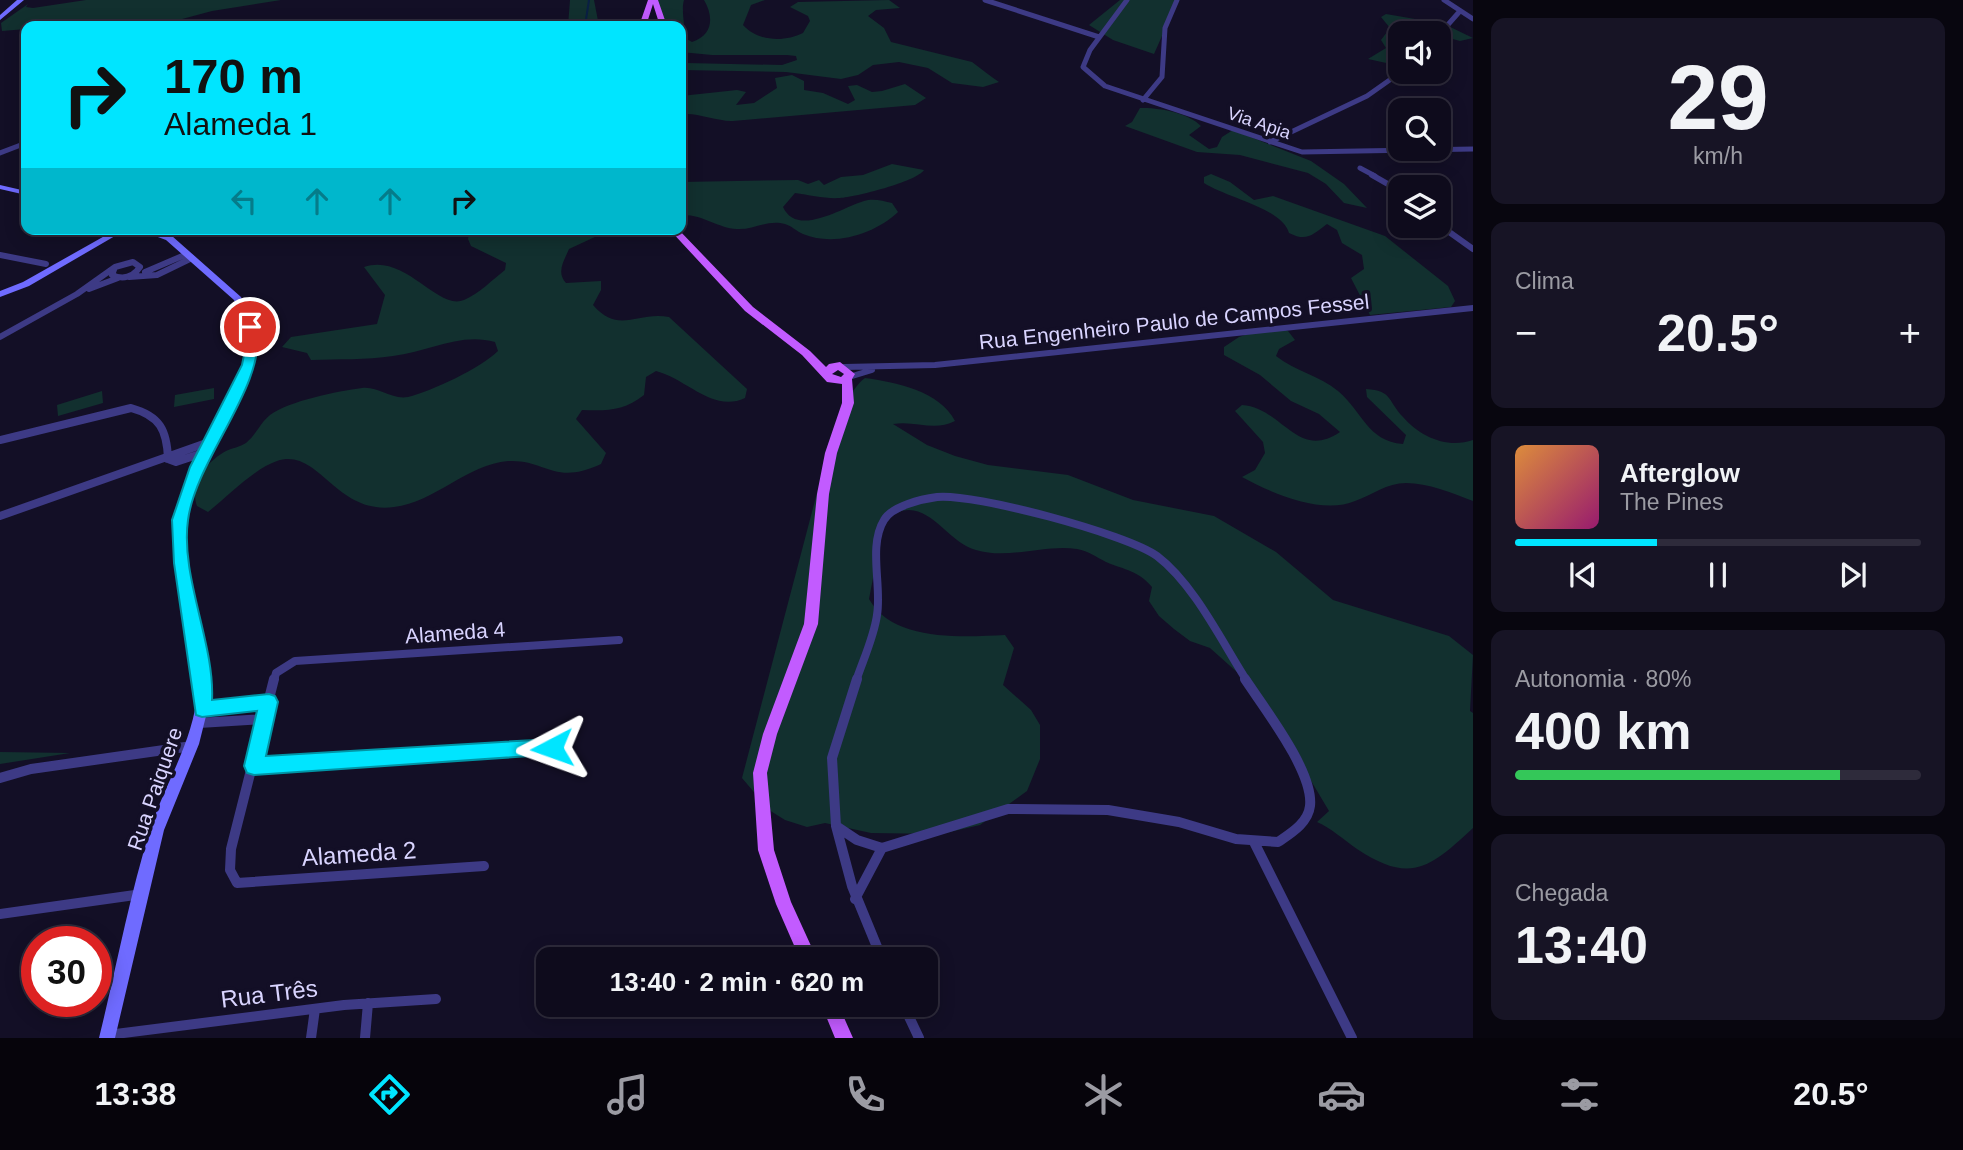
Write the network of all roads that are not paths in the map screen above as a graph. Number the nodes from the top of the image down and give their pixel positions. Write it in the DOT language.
graph roads {
  1 [pos="22,0"];
  2 [pos="653,0"];
  3 [pos="985,0"];
  4 [pos="1127,0"];
  5 [pos="1177,0"];
  6 [pos="1444,0"];
  7 [pos="1460,11"];
  8 [pos="0,18"];
  9 [pos="1473,19"];
  10 [pos="644,21"];
  11 [pos="662,21"];
  12 [pos="1451,21"];
  13 [pos="1099,37"];
  14 [pos="1388,81"];
  15 [pos="1143,100"];
  16 [pos="1270,142"];
  17 [pos="21,145"];
  18 [pos="1473,149"];
  19 [pos="0,153"];
  20 [pos="1360,168"];
  21 [pos="1388,184"];
  22 [pos="0,187"];
  23 [pos="21,191"];
  24 [pos="1451,233"];
  25 [pos="98,235"];
  26 [pos="112,235"];
  27 [pos="163,235"];
  28 [pos="678,235"];
  29 [pos="1473,249"];
  30 [pos="0,255"];
  31 [pos="190,256"];
  32 [pos="47,264"];
  33 [pos="115,267"];
  34 [pos="139,270"];
  35 [pos="129,276"];
  36 [pos="118,278"];
  37 [pos="0,288"];
  38 [pos="0,294"];
  39 [pos="77,294"];
  40 [pos="1473,308"];
  41 [pos="0,337"];
  42 [pos="839,374"];
  43 [pos="0,440"];
  44 [pos="209,447"];
  45 [pos="168,459"];
  46 [pos="0,516"];
  47 [pos="619,640"];
  48 [pos="269,702"];
  49 [pos="202,709"];
  50 [pos="265,719"];
  51 [pos="199,723"];
  52 [pos="192,746"];
  53 [pos="552,748"];
  54 [pos="254,766"];
  55 [pos="0,778"];
  56 [pos="835,825"];
  57 [pos="1254,842"];
  58 [pos="882,848"];
  59 [pos="484,866"];
  60 [pos="142,894"];
  61 [pos="855,899"];
  62 [pos="0,914"];
  63 [pos="804,947"];
  64 [pos="877,947"];
  65 [pos="436,999"];
  66 [pos="368,1003"];
  67 [pos="315,1009"];
  68 [pos="835,1017"];
  69 [pos="909,1017"];
  70 [pos="107,1037"];
  71 [pos="311,1038"];
  72 [pos="365,1038"];
  73 [pos="844,1038"];
  74 [pos="919,1038"];
  75 [pos="1352,1038"];
  1 -- 8 [label="street"];
  2 -- 10 [label="main road"];
  2 -- 11 [label="main road"];
  3 -- 13 [label="street"];
  4 -- 13 [label="street"];
  5 -- 15 [label="street"];
  6 -- 7 [label="street"];
  7 -- 9 [label="street"];
  7 -- 12 [label="street"];
  13 -- 15 [label="street, Via Apia"];
  14 -- 16 [label="street"];
  15 -- 16 [label="street, Via Apia"];
  16 -- 18 [label="street, Via Apia"];
  17 -- 19 [label="street"];
  20 -- 21 [label="street"];
  22 -- 23 [label="street"];
  24 -- 29 [label="street"];
  25 -- 32 [label="street"];
  26 -- 38 [label="street"];
  27 -- 31 [label="street, Rua Paiquere"];
  28 -- 42 [label="main road"];
  30 -- 32 [label="street"];
  31 -- 34 [label="street"];
  31 -- 35 [label="street"];
  31 -- 44 [label="street, Rua Paiquere"];
  32 -- 37 [label="street"];
  33 -- 34 [label="street"];
  33 -- 36 [label="street"];
  33 -- 39 [label="street"];
  34 -- 35 [label="street"];
  35 -- 36 [label="street"];
  36 -- 39 [label="street"];
  39 -- 41 [label="street"];
  40 -- 42 [label="street, Rua Engenheiro Paulo de Campos Fessel"];
  42 -- 63 [label="main road"];
  43 -- 45 [label="street"];
  44 -- 45 [label="street"];
  44 -- 49 [label="street, Rua Paiquere"];
  45 -- 46 [label="street"];
  47 -- 48 [label="street, Alameda 4"];
  48 -- 49 [label="street"];
  48 -- 50 [label="street"];
  49 -- 51 [label="street, Rua Paiquere"];
  50 -- 51 [label="street"];
  50 -- 54 [label="street"];
  51 -- 52 [label="street, Rua Paiquere"];
  52 -- 55 [label="street"];
  52 -- 60 [label="street, Rua Paiquere"];
  53 -- 54 [label="street"];
  54 -- 59 [label="street, Alameda 2"];
  56 -- 57 [label="street"];
  56 -- 58 [label="street"];
  56 -- 61 [label="street"];
  57 -- 58 [label="street"];
  57 -- 75 [label="street"];
  58 -- 61 [label="street"];
  60 -- 62 [label="street"];
  60 -- 70 [label="street, Rua Paiquere"];
  61 -- 64 [label="street"];
  65 -- 66 [label="street, Rua Três"];
  66 -- 67 [label="street, Rua Três"];
  66 -- 72 [label="street"];
  67 -- 70 [label="street, Rua Três"];
  67 -- 71 [label="street"];
  68 -- 73 [label="main road"];
  69 -- 74 [label="street"];
}
